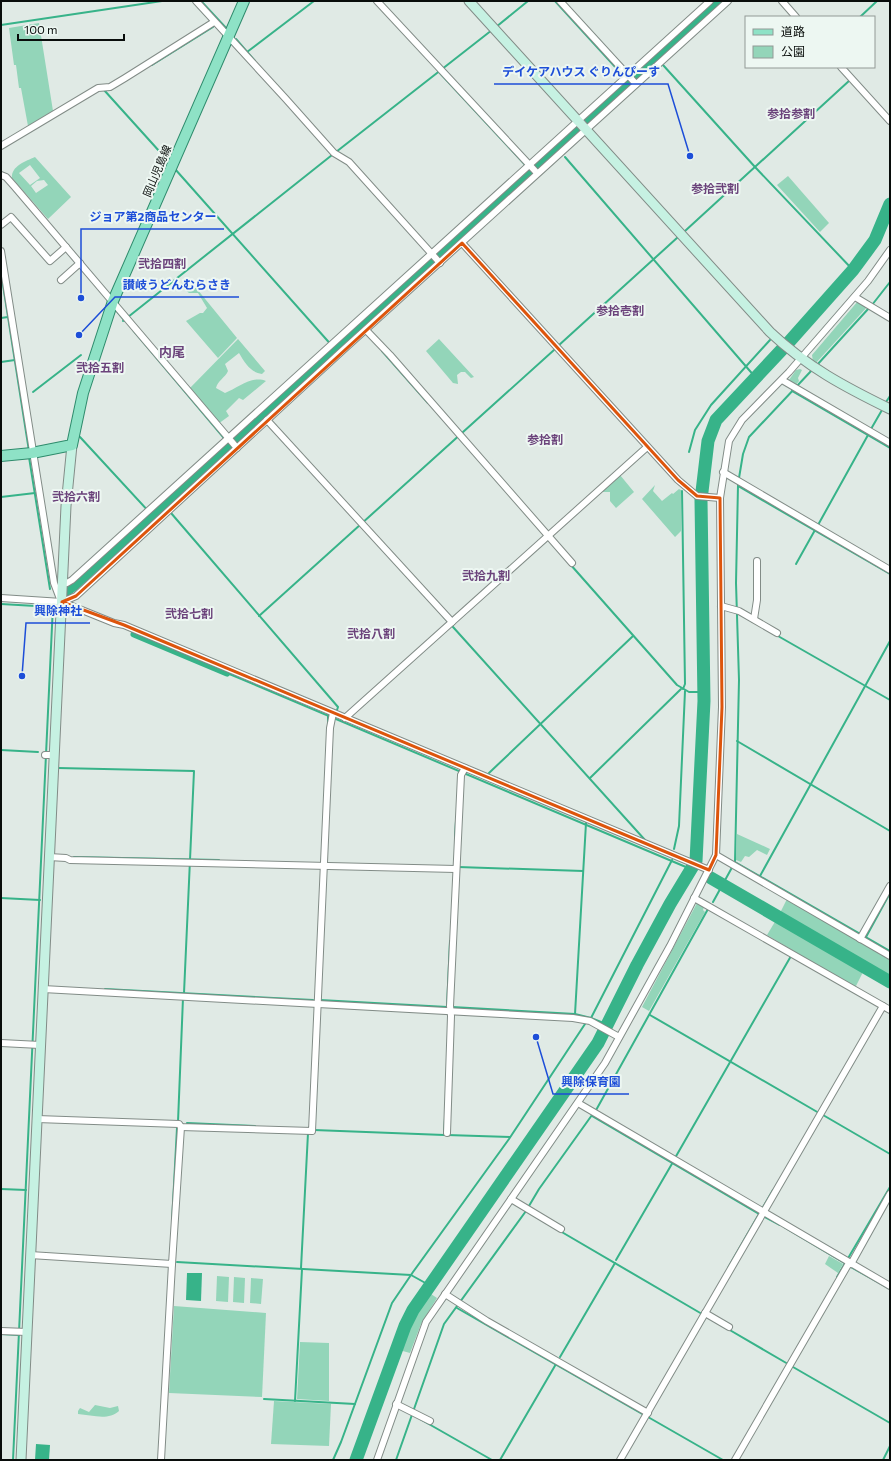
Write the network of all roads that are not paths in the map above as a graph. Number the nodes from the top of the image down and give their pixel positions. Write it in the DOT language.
graph roads {
  1 [pos="196,1"];
  2 [pos="244,1"];
  3 [pos="376,1"];
  4 [pos="469,1"];
  5 [pos="560,1"];
  6 [pos="710,1"];
  7 [pos="728,1"];
  8 [pos="782,1"];
  9 [pos="795,16"];
  10 [pos="214,22"];
  11 [pos="228,37"];
  12 [pos="842,68"];
  13 [pos="629,79"];
  14 [pos="890,121"];
  15 [pos="581,125"];
  16 [pos="1,146"];
  17 [pos="531,168"];
  18 [pos="1,175"];
  19 [pos="1,225"];
  20 [pos="462,243"];
  21 [pos="64,248"];
  22 [pos="890,250"];
  23 [pos="1,251"];
  24 [pos="435,258"];
  25 [pos="79,264"];
  26 [pos="61,280"];
  27 [pos="855,296"];
  28 [pos="113,301"];
  29 [pos="890,318"];
  30 [pos="366,330"];
  31 [pos="801,359"];
  32 [pos="303,379"];
  33 [pos="782,380"];
  34 [pos="283,396"];
  35 [pos="890,409"];
  36 [pos="268,420"];
  37 [pos="230,442"];
  38 [pos="890,443"];
  39 [pos="72,445"];
  40 [pos="646,448"];
  41 [pos="31,453"];
  42 [pos="1,456"];
  43 [pos="723,472"];
  44 [pos="720,498"];
  45 [pos="548,536"];
  46 [pos="757,561"];
  47 [pos="572,562"];
  48 [pos="890,570"];
  49 [pos="67,583"];
  50 [pos="1,598"];
  51 [pos="62,602"];
  52 [pos="721,606"];
  53 [pos="754,619"];
  54 [pos="451,623"];
  55 [pos="777,633"];
  56 [pos="332,715"];
  57 [pos="345,718"];
  58 [pos="463,770"];
  59 [pos="716,855"];
  60 [pos="49,857"];
  61 [pos="324,866"];
  62 [pos="456,868"];
  63 [pos="706,869"];
  64 [pos="890,886"];
  65 [pos="694,898"];
  66 [pos="862,937"];
  67 [pos="890,956"];
  68 [pos="43,989"];
  69 [pos="318,1003"];
  70 [pos="882,1008"];
  71 [pos="450,1010"];
  72 [pos="890,1010"];
  73 [pos="619,1037"];
  74 [pos="1,1043"];
  75 [pos="35,1045"];
  76 [pos="578,1103"];
  77 [pos="37,1119"];
  78 [pos="181,1127"];
  79 [pos="447,1133"];
  80 [pos="890,1194"];
  81 [pos="511,1199"];
  82 [pos="763,1213"];
  83 [pos="561,1229"];
  84 [pos="30,1255"];
  85 [pos="848,1263"];
  86 [pos="172,1264"];
  87 [pos="890,1286"];
  88 [pos="445,1294"];
  89 [pos="705,1313"];
  90 [pos="729,1327"];
  91 [pos="1,1331"];
  92 [pos="22,1332"];
  93 [pos="396,1404"];
  94 [pos="648,1413"];
  95 [pos="430,1421"];
  96 [pos="20,1460"];
  97 [pos="161,1460"];
  98 [pos="377,1460"];
  99 [pos="620,1460"];
  100 [pos="735,1460"];
  1 -- 10 [label="street"];
  2 -- 11 [label="main road, 岡山児島線"];
  3 -- 17 [label="street"];
  4 -- 15 [label="street"];
  5 -- 13 [label="street"];
  6 -- 13 [label="street"];
  7 -- 13 [label="street"];
  8 -- 9 [label="street"];
  10 -- 11 [label="street"];
  10 -- 16 [label="street"];
  11 -- 24 [label="street"];
  11 -- 28 [label="main road, 岡山児島線"];
  12 -- 14 [label="street"];
  13 -- 15 [label="street"];
  13 -- 15 [label="street"];
  15 -- 17 [label="street"];
  15 -- 17 [label="street"];
  15 -- 31 [label="street"];
  17 -- 20 [label="street"];
  17 -- 24 [label="street"];
  18 -- 25 [label="street"];
  19 -- 21 [label="street"];
  20 -- 24 [label="street"];
  20 -- 40 [label="street"];
  22 -- 27 [label="street"];
  23 -- 41 [label="street"];
  24 -- 30 [label="street"];
  24 -- 32 [label="street"];
  25 -- 26 [label="street"];
  25 -- 28 [label="street"];
  27 -- 29 [label="street"];
  27 -- 31 [label="street"];
  28 -- 37 [label="street"];
  28 -- 39 [label="main road, 岡山児島線"];
  30 -- 32 [label="street"];
  30 -- 45 [label="street"];
  31 -- 33 [label="street"];
  31 -- 35 [label="street"];
  32 -- 34 [label="street"];
  32 -- 34 [label="street"];
  33 -- 38 [label="street"];
  33 -- 43 [label="street"];
  34 -- 36 [label="street"];
  34 -- 37 [label="street"];
  36 -- 37 [label="street"];
  36 -- 54 [label="street"];
  37 -- 49 [label="street"];
  37 -- 51 [label="street"];
  39 -- 41 [label="main road"];
  39 -- 51 [label="street"];
  40 -- 44 [label="street"];
  40 -- 45 [label="street"];
  41 -- 42 [label="main road"];
  41 -- 51 [label="street"];
  43 -- 44 [label="street"];
  43 -- 48 [label="street"];
  44 -- 52 [label="street"];
  45 -- 47 [label="street"];
  45 -- 54 [label="street"];
  46 -- 53 [label="street"];
  50 -- 51 [label="street"];
  51 -- 56 [label="street"];
  51 -- 60 [label="street"];
  52 -- 53 [label="street"];
  52 -- 59 [label="street"];
  53 -- 55 [label="street"];
  54 -- 57 [label="street"];
  56 -- 57 [label="street"];
  56 -- 61 [label="street"];
  57 -- 58 [label="street"];
  58 -- 62 [label="street"];
  58 -- 63 [label="street"];
  59 -- 63 [label="street"];
  59 -- 66 [label="street"];
  60 -- 61 [label="street"];
  60 -- 68 [label="street"];
  61 -- 62 [label="street"];
  61 -- 69 [label="street"];
  62 -- 71 [label="street"];
  63 -- 65 [label="street"];
  64 -- 66 [label="street"];
  65 -- 70 [label="street"];
  65 -- 73 [label="street"];
  66 -- 67 [label="street"];
  68 -- 69 [label="street"];
  68 -- 75 [label="street"];
  69 -- 71 [label="street"];
  69 -- 78 [label="street"];
  70 -- 72 [label="street"];
  70 -- 82 [label="street"];
  71 -- 73 [label="street"];
  71 -- 79 [label="street"];
  73 -- 76 [label="street"];
  74 -- 75 [label="street"];
  75 -- 77 [label="street"];
  76 -- 81 [label="street"];
  76 -- 82 [label="street"];
  77 -- 78 [label="street"];
  77 -- 84 [label="street"];
  78 -- 86 [label="street"];
  80 -- 85 [label="street"];
  81 -- 83 [label="street"];
  81 -- 88 [label="street"];
  82 -- 85 [label="street"];
  82 -- 89 [label="street"];
  84 -- 86 [label="street"];
  84 -- 92 [label="street"];
  85 -- 87 [label="street"];
  85 -- 100 [label="street"];
  86 -- 97 [label="street"];
  88 -- 93 [label="street"];
  88 -- 94 [label="street"];
  89 -- 90 [label="street"];
  89 -- 94 [label="street"];
  91 -- 92 [label="street"];
  92 -- 96 [label="street"];
  93 -- 95 [label="street"];
  93 -- 98 [label="street"];
  94 -- 99 [label="street"];
}
